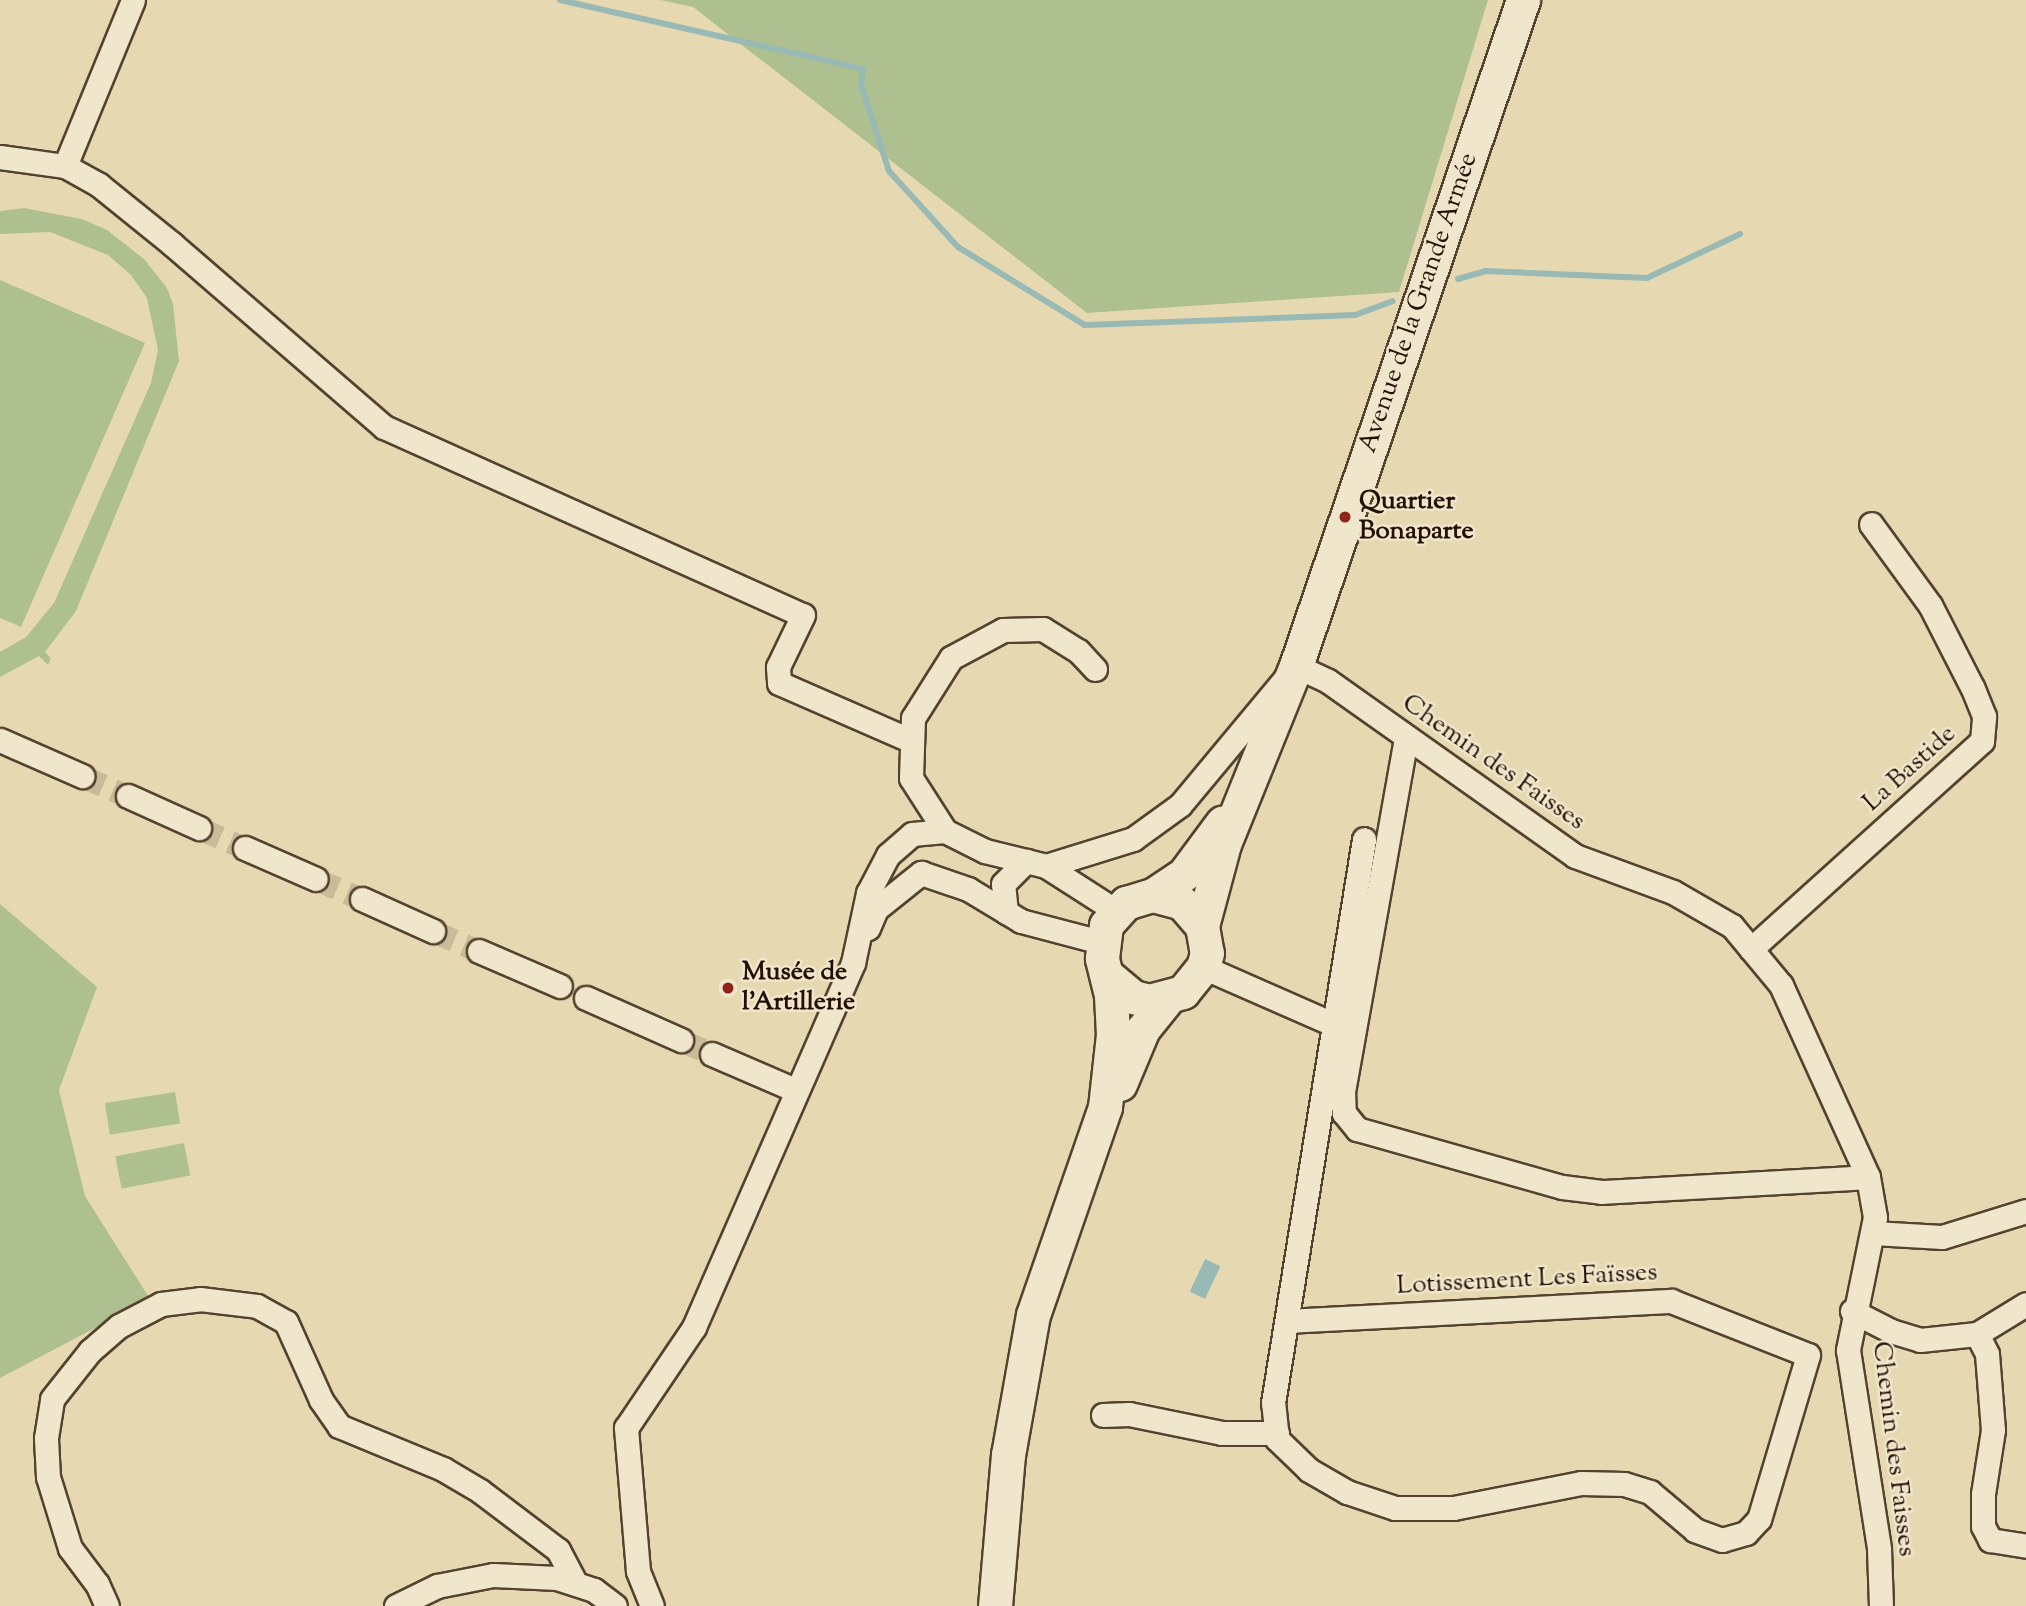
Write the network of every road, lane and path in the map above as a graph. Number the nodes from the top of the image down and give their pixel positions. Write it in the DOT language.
graph roads {
  1 [pos="134,0"];
  2 [pos="1523,0"];
  3 [pos="0,157"];
  4 [pos="65,166"];
  5 [pos="1871,524"];
  6 [pos="1296,666"];
  7 [pos="1095,669"];
  8 [pos="1406,738"];
  9 [pos="0,740"];
  10 [pos="912,741"];
  11 [pos="1257,763"];
  12 [pos="82,776"];
  13 [pos="128,796"];
  14 [pos="199,828"];
  15 [pos="945,831"];
  16 [pos="1364,839"];
  17 [pos="245,848"];
  18 [pos="1036,864"];
  19 [pos="316,879"];
  20 [pos="1153,895"];
  21 [pos="362,899"];
  22 [pos="1116,911"];
  23 [pos="1006,912"];
  24 [pos="1202,926"];
  25 [pos="433,931"];
  26 [pos="1101,942"];
  27 [pos="1751,949"];
  28 [pos="479,951"];
  29 [pos="853,963"];
  30 [pos="1203,967"];
  31 [pos="1107,975"];
  32 [pos="560,986"];
  33 [pos="586,998"];
  34 [pos="1167,999"];
  35 [pos="1335,1025"];
  36 [pos="681,1040"];
  37 [pos="712,1054"];
  38 [pos="795,1090"];
  39 [pos="1105,1107"];
  40 [pos="1868,1177"];
  41 [pos="2026,1211"];
  42 [pos="1872,1233"];
  43 [pos="2026,1304"];
  44 [pos="1852,1311"];
  45 [pos="1289,1321"];
  46 [pos="1977,1334"];
  47 [pos="1103,1415"];
  48 [pos="1277,1433"];
  49 [pos="2026,1546"];
  50 [pos="576,1584"];
  51 [pos="107,1606"];
  52 [pos="396,1606"];
  53 [pos="615,1606"];
  54 [pos="652,1606"];
  55 [pos="995,1606"];
  56 [pos="1881,1606"];
  1 -- 4 [label="street"];
  2 -- 6 [label="street, Avenue de la Grande Armée"];
  3 -- 4 [label="street"];
  4 -- 10 [label="street"];
  5 -- 27 [label="street, La Bastide"];
  6 -- 8 [label="street, Chemin des Faisses"];
  6 -- 11 [label="street, Avenue de la Grande Armée"];
  6 -- 18 [label="street"];
  7 -- 10 [label="street"];
  8 -- 27 [label="street, Chemin des Faisses"];
  8 -- 40 [label="street"];
  9 -- 12 [label="street"];
  10 -- 15 [label="street"];
  11 -- 20 [label="street, Avenue de la Grande Armée"];
  11 -- 24 [label="street, Avenue de la Grande Armée"];
  13 -- 14 [label="street"];
  15 -- 18 [label="street"];
  15 -- 29 [label="street"];
  16 -- 35 [label="street"];
  17 -- 19 [label="street"];
  18 -- 22 [label="street"];
  18 -- 23 [label="street"];
  20 -- 22 [label="street"];
  20 -- 24 [label="street"];
  21 -- 25 [label="street"];
  22 -- 26 [label="street"];
  23 -- 26 [label="street"];
  23 -- 29 [label="street"];
  24 -- 30 [label="street"];
  26 -- 31 [label="street"];
  27 -- 40 [label="street, Chemin des Faisses"];
  28 -- 32 [label="street"];
  29 -- 38 [label="street"];
  30 -- 34 [label="street"];
  30 -- 35 [label="street"];
  31 -- 34 [label="street"];
  31 -- 39 [label="street"];
  33 -- 36 [label="street"];
  34 -- 39 [label="street"];
  35 -- 45 [label="street"];
  37 -- 38 [label="street"];
  38 -- 54 [label="street"];
  39 -- 55 [label="street"];
  40 -- 42 [label="street, Chemin des Faisses"];
  41 -- 42 [label="street"];
  42 -- 44 [label="street, Chemin des Faisses"];
  43 -- 46 [label="street"];
  44 -- 46 [label="street"];
  44 -- 56 [label="street, Chemin des Faisses"];
  45 -- 48 [label="street"];
  45 -- 48 [label="street, Lotissement Les Faïsses"];
  46 -- 49 [label="street"];
  47 -- 48 [label="street"];
  50 -- 51 [label="street"];
  50 -- 52 [label="street"];
  50 -- 53 [label="street"];
}
